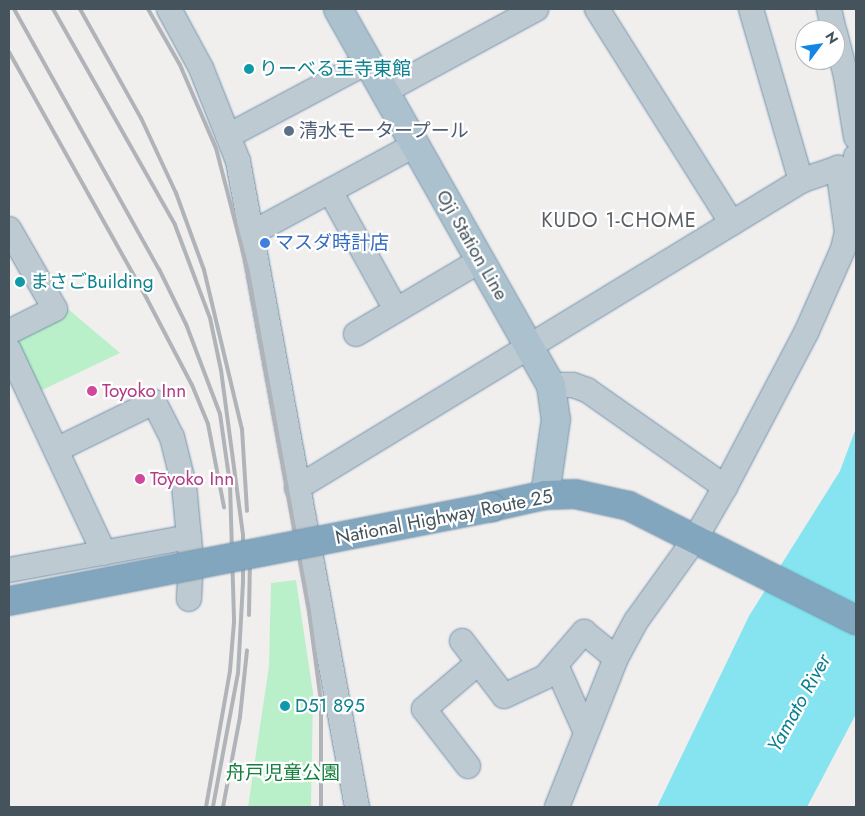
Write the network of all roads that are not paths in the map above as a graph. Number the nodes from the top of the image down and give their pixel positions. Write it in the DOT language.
graph roads {
  1 [pos="169,9"];
  2 [pos="338,9"];
  3 [pos="536,9"];
  4 [pos="597,9"];
  5 [pos="751,9"];
  6 [pos="368,62"];
  7 [pos="844,70"];
  8 [pos="385,91"];
  9 [pos="228,136"];
  10 [pos="856,137"];
  11 [pos="415,145"];
  12 [pos="856,156"];
  13 [pos="801,181"];
  14 [pos="330,191"];
  15 [pos="732,223"];
  16 [pos="9,229"];
  17 [pos="847,232"];
  18 [pos="252,233"];
  19 [pos="481,260"];
  20 [pos="396,310"];
  21 [pos="9,332"];
  22 [pos="356,334"];
  23 [pos="530,346"];
  24 [pos="9,350"];
  25 [pos="551,385"];
  26 [pos="56,450"];
  27 [pos="725,487"];
  28 [pos="297,488"];
  29 [pos="545,495"];
  30 [pos="189,537"];
  31 [pos="701,542"];
  32 [pos="104,553"];
  33 [pos="9,570"];
  34 [pos="189,599"];
  35 [pos="9,601"];
  36 [pos="856,620"];
  37 [pos="462,641"];
  38 [pos="616,658"];
  39 [pos="478,663"];
  40 [pos="556,665"];
  41 [pos="585,730"];
  42 [pos="468,766"];
  43 [pos="356,807"];
  44 [pos="556,807"];
  1 -- 9 [label="street"];
  2 -- 6 [label="main road, Oji Station Line"];
  3 -- 8 [label="street"];
  4 -- 15 [label="street"];
  5 -- 13 [label="street"];
  6 -- 8 [label="main road, Oji Station Line"];
  6 -- 9 [label="street"];
  7 -- 10 [label="street"];
  8 -- 11 [label="main road, Oji Station Line"];
  9 -- 18 [label="street"];
  11 -- 14 [label="street"];
  11 -- 19 [label="main road, Oji Station Line"];
  12 -- 17 [label="street"];
  13 -- 15 [label="street"];
  13 -- 17 [label="street"];
  14 -- 18 [label="street"];
  14 -- 20 [label="street"];
  15 -- 23 [label="street"];
  16 -- 21 [label="street"];
  17 -- 27 [label="street"];
  18 -- 28 [label="street"];
  19 -- 20 [label="street"];
  19 -- 23 [label="main road, Oji Station Line"];
  20 -- 22 [label="street"];
  23 -- 25 [label="main road, Oji Station Line"];
  23 -- 28 [label="street"];
  24 -- 26 [label="street"];
  25 -- 27 [label="street"];
  25 -- 29 [label="main road, Oji Station Line"];
  26 -- 30 [label="street"];
  26 -- 32 [label="street"];
  27 -- 31 [label="street"];
  28 -- 43 [label="street"];
  29 -- 31 [label="highway, National Highway Route 25"];
  29 -- 35 [label="highway, National Highway Route 25, bridge"];
  30 -- 32 [label="street"];
  30 -- 34 [label="street"];
  31 -- 36 [label="highway, National Highway Route 25"];
  31 -- 38 [label="street"];
  32 -- 33 [label="street"];
  37 -- 39 [label="street"];
  38 -- 40 [label="street"];
  38 -- 41 [label="street"];
  39 -- 40 [label="street"];
  39 -- 42 [label="street"];
  40 -- 41 [label="street"];
  41 -- 44 [label="street"];
}
